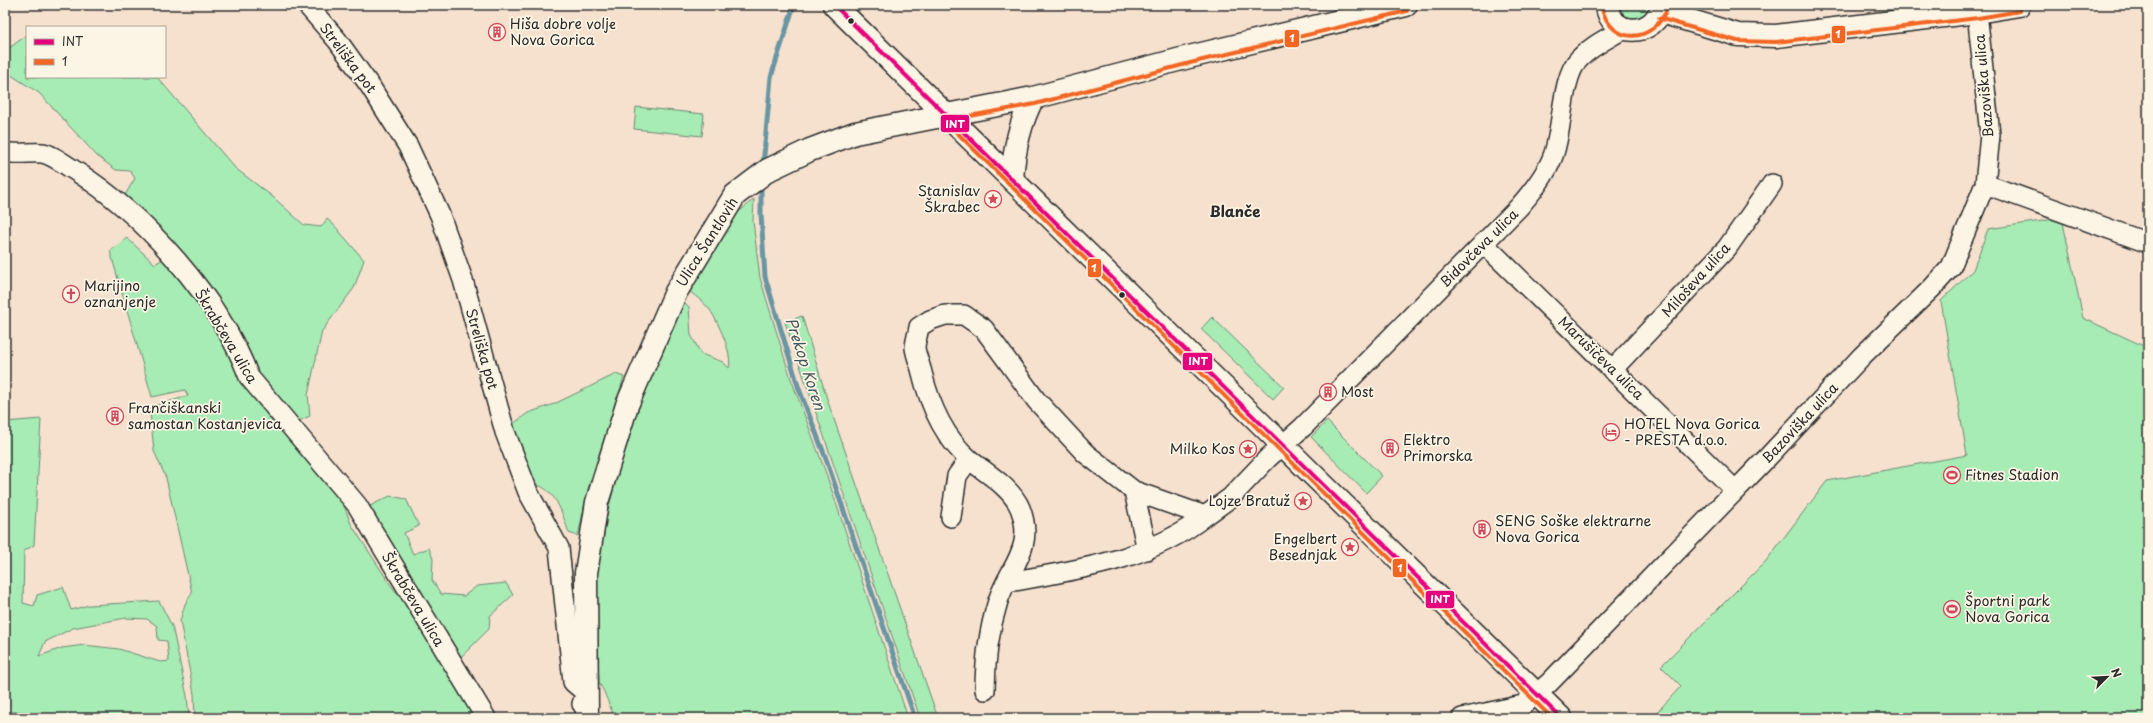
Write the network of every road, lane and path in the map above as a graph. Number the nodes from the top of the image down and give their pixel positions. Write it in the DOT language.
graph roads {
  1 [pos="307,5"];
  2 [pos="834,5"];
  3 [pos="1406,5"];
  4 [pos="1607,5"];
  5 [pos="2019,5"];
  6 [pos="1662,9"];
  7 [pos="1977,12"];
  8 [pos="1625,28"];
  9 [pos="1033,98"];
  10 [pos="946,114"];
  11 [pos="12,153"];
  12 [pos="1012,179"];
  13 [pos="1772,184"];
  14 [pos="1985,184"];
  15 [pos="1483,243"];
  16 [pos="2148,243"];
  17 [pos="1612,370"];
  18 [pos="1283,444"];
  19 [pos="969,459"];
  20 [pos="1735,490"];
  21 [pos="1134,491"];
  22 [pos="1205,516"];
  23 [pos="951,517"];
  24 [pos="1147,550"];
  25 [pos="1008,582"];
  26 [pos="985,690"];
  27 [pos="586,693"];
  28 [pos="1536,694"];
  29 [pos="486,718"];
  30 [pos="576,718"];
  31 [pos="587,718"];
  32 [pos="1462,718"];
  33 [pos="1561,718"];
  1 -- 27 [label="street, Streliška pot"];
  2 -- 10 [label="street"];
  3 -- 9 [label="street, Ulica Šantlovih"];
  4 -- 8 [label="street"];
  5 -- 7 [label="street"];
  6 -- 7 [label="street"];
  6 -- 8 [label="street"];
  7 -- 14 [label="street, Bazoviška ulica"];
  8 -- 15 [label="street, Bidovčeva ulica"];
  9 -- 10 [label="street, Ulica Šantlovih"];
  9 -- 12 [label="street"];
  10 -- 12 [label="street"];
  10 -- 27 [label="street, Ulica Šantlovih"];
  11 -- 29 [label="street, Škrabčeva ulica"];
  12 -- 18 [label="street"];
  13 -- 17 [label="street, Miloševa ulica"];
  14 -- 16 [label="street"];
  14 -- 20 [label="street, Bazoviška ulica"];
  15 -- 17 [label="street, Marušičeva ulica"];
  15 -- 18 [label="street, Bidovčeva ulica"];
  17 -- 20 [label="street, Marušičeva ulica"];
  18 -- 22 [label="street, Bidovčeva ulica"];
  18 -- 28 [label="street"];
  19 -- 21 [label="street"];
  19 -- 23 [label="street"];
  19 -- 25 [label="street"];
  20 -- 28 [label="street, Bazoviška ulica"];
  21 -- 22 [label="street"];
  21 -- 24 [label="street"];
  22 -- 24 [label="street, Bidovčeva ulica"];
  24 -- 25 [label="street, Bidovčeva ulica"];
  25 -- 26 [label="street"];
  27 -- 30 [label="street"];
  27 -- 31 [label="street"];
  28 -- 32 [label="street, Bazoviška ulica"];
  28 -- 33 [label="street"];
}
